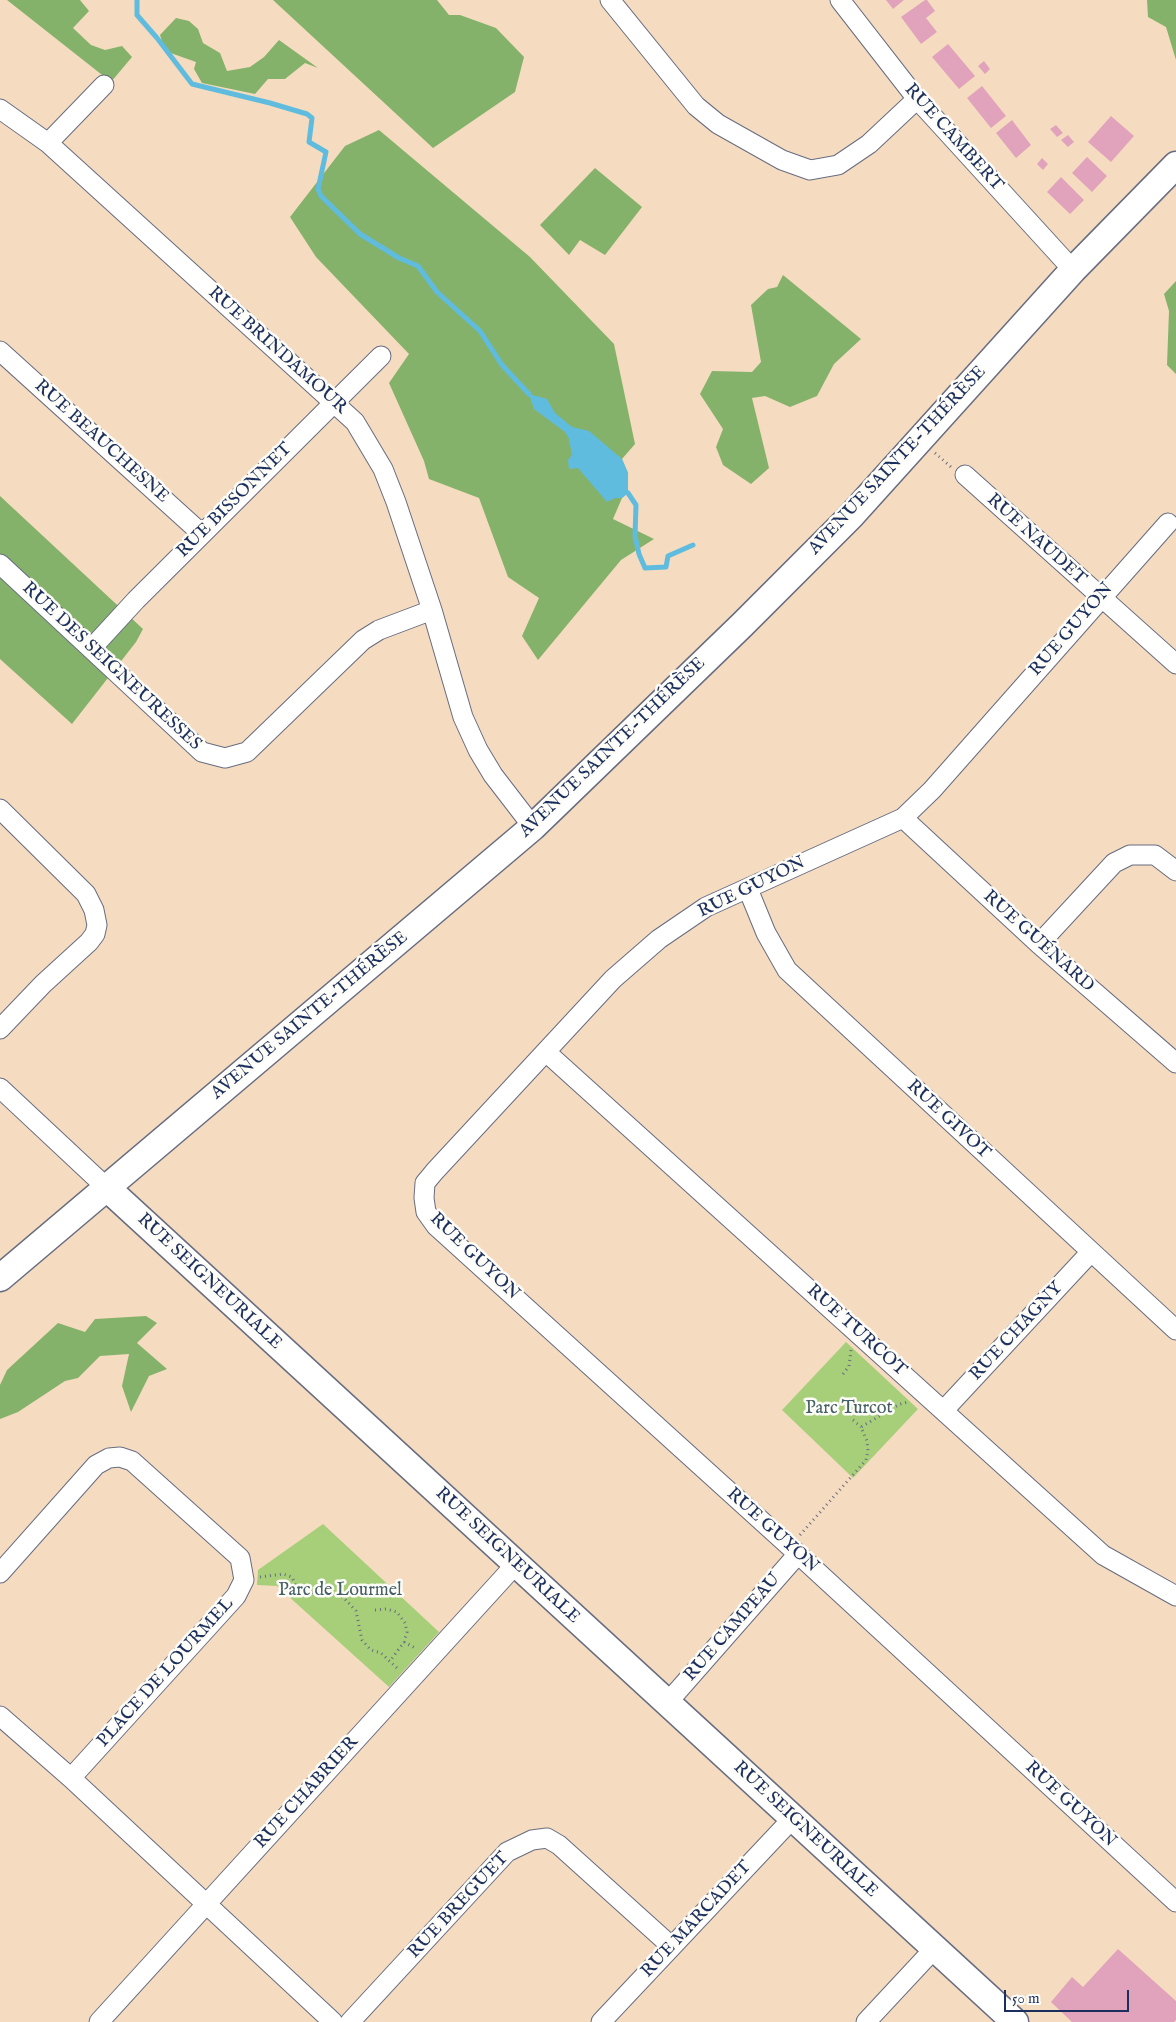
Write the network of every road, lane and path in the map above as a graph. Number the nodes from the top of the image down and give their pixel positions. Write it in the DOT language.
graph roads {
  1 [pos="610,0"];
  2 [pos="840,0"];
  3 [pos="104,85"];
  4 [pos="917,99"];
  5 [pos="0,109"];
  6 [pos="48,143"];
  7 [pos="1176,165"];
  8 [pos="1073,270"];
  9 [pos="0,351"];
  10 [pos="381,356"];
  11 [pos="336,402"];
  12 [pos="920,438"];
  13 [pos="965,475"];
  14 [pos="1168,523"];
  15 [pos="202,534"];
  16 [pos="0,564"];
  17 [pos="1100,598"];
  18 [pos="432,610"];
  19 [pos="91,649"];
  20 [pos="1176,664"];
  21 [pos="0,809"];
  22 [pos="903,818"];
  23 [pos="533,827"];
  24 [pos="1176,871"];
  25 [pos="748,889"];
  26 [pos="1039,944"];
  27 [pos="0,1030"];
  28 [pos="546,1052"];
  29 [pos="1176,1064"];
  30 [pos="0,1088"];
  31 [pos="107,1188"];
  32 [pos="1090,1253"];
  33 [pos="0,1278"];
  34 [pos="1176,1330"];
  35 [pos="938,1405"];
  36 [pos="853,1420"];
  37 [pos="861,1427"];
  38 [pos="794,1550"];
  39 [pos="516,1564"];
  40 [pos="0,1573"];
  41 [pos="244,1580"];
  42 [pos="1176,1596"];
  43 [pos="375,1610"];
  44 [pos="390,1662"];
  45 [pos="410,1680"];
  46 [pos="668,1702"];
  47 [pos="0,1716"];
  48 [pos="71,1778"];
  49 [pos="793,1818"];
  50 [pos="1176,1902"];
  51 [pos="205,1905"];
  52 [pos="671,1946"];
  53 [pos="934,1949"];
  54 [pos="99,2022"];
  55 [pos="334,2022"];
  56 [pos="350,2022"];
  57 [pos="601,2022"];
  58 [pos="866,2022"];
  59 [pos="1015,2022"];
  1 -- 4 [label="street"];
  2 -- 4 [label="street, RUE CAMBERT"];
  3 -- 6 [label="street"];
  4 -- 8 [label="street, RUE CAMBERT"];
  5 -- 6 [label="street, RUE BRINDAMOUR"];
  6 -- 11 [label="street, RUE BRINDAMOUR"];
  7 -- 8 [label="street, AVENUE SAINTE-THÉRÈSE"];
  8 -- 12 [label="street, AVENUE SAINTE-THÉRÈSE"];
  9 -- 15 [label="street, RUE BEAUCHESNE"];
  10 -- 11 [label="street, RUE BISSONNET"];
  11 -- 15 [label="street, RUE BISSONNET"];
  11 -- 18 [label="street, RUE BRINDAMOUR"];
  12 -- 13 [label="path"];
  12 -- 23 [label="street, AVENUE SAINTE-THÉRÈSE"];
  13 -- 17 [label="street, RUE NAUDET"];
  14 -- 17 [label="street, RUE GUYON"];
  15 -- 19 [label="street, RUE BISSONNET"];
  16 -- 19 [label="street, RUE DES SEIGNEURESSES"];
  17 -- 20 [label="street, RUE NAUDET"];
  17 -- 22 [label="street, RUE GUYON"];
  18 -- 19 [label="street, RUE DES SEIGNEURESSES"];
  18 -- 23 [label="street, RUE BRINDAMOUR"];
  21 -- 27 [label="street"];
  22 -- 25 [label="street, RUE GUYON"];
  22 -- 26 [label="street, RUE GUÉNARD"];
  23 -- 31 [label="street, AVENUE SAINTE-THÉRÈSE"];
  24 -- 26 [label="street"];
  25 -- 28 [label="street, RUE GUYON"];
  25 -- 32 [label="street, RUE GIVOT"];
  26 -- 29 [label="street, RUE GUÉNARD"];
  28 -- 35 [label="street, RUE TURCOT"];
  28 -- 38 [label="street, RUE GUYON"];
  30 -- 31 [label="street, RUE SEIGNEURIALE"];
  31 -- 33 [label="street, AVENUE SAINTE-THÉRÈSE"];
  31 -- 39 [label="street, RUE SEIGNEURIALE"];
  32 -- 34 [label="street, RUE GIVOT"];
  32 -- 35 [label="street, RUE CHAGNY"];
  35 -- 37 [label="path"];
  35 -- 42 [label="street, RUE TURCOT"];
  36 -- 37 [label="path"];
  37 -- 38 [label="path"];
  38 -- 46 [label="street, RUE CAMPEAU"];
  38 -- 50 [label="street, RUE GUYON"];
  39 -- 45 [label="street, RUE CHABRIER"];
  39 -- 46 [label="street, RUE SEIGNEURIALE"];
  40 -- 41 [label="street, PLACE DE LOURMEL"];
  41 -- 44 [label="path"];
  41 -- 48 [label="street, PLACE DE LOURMEL"];
  43 -- 44 [label="path"];
  44 -- 45 [label="path"];
  45 -- 51 [label="street, RUE CHABRIER"];
  46 -- 49 [label="street, RUE SEIGNEURIALE"];
  47 -- 48 [label="street"];
  48 -- 51 [label="street"];
  49 -- 52 [label="street, RUE MARCADET"];
  49 -- 53 [label="street, RUE SEIGNEURIALE"];
  51 -- 54 [label="street, RUE CHABRIER"];
  51 -- 55 [label="street"];
  52 -- 56 [label="street, RUE BREGUET"];
  52 -- 57 [label="street, RUE MARCADET"];
  53 -- 58 [label="street"];
  53 -- 59 [label="street, RUE SEIGNEURIALE"];
}
